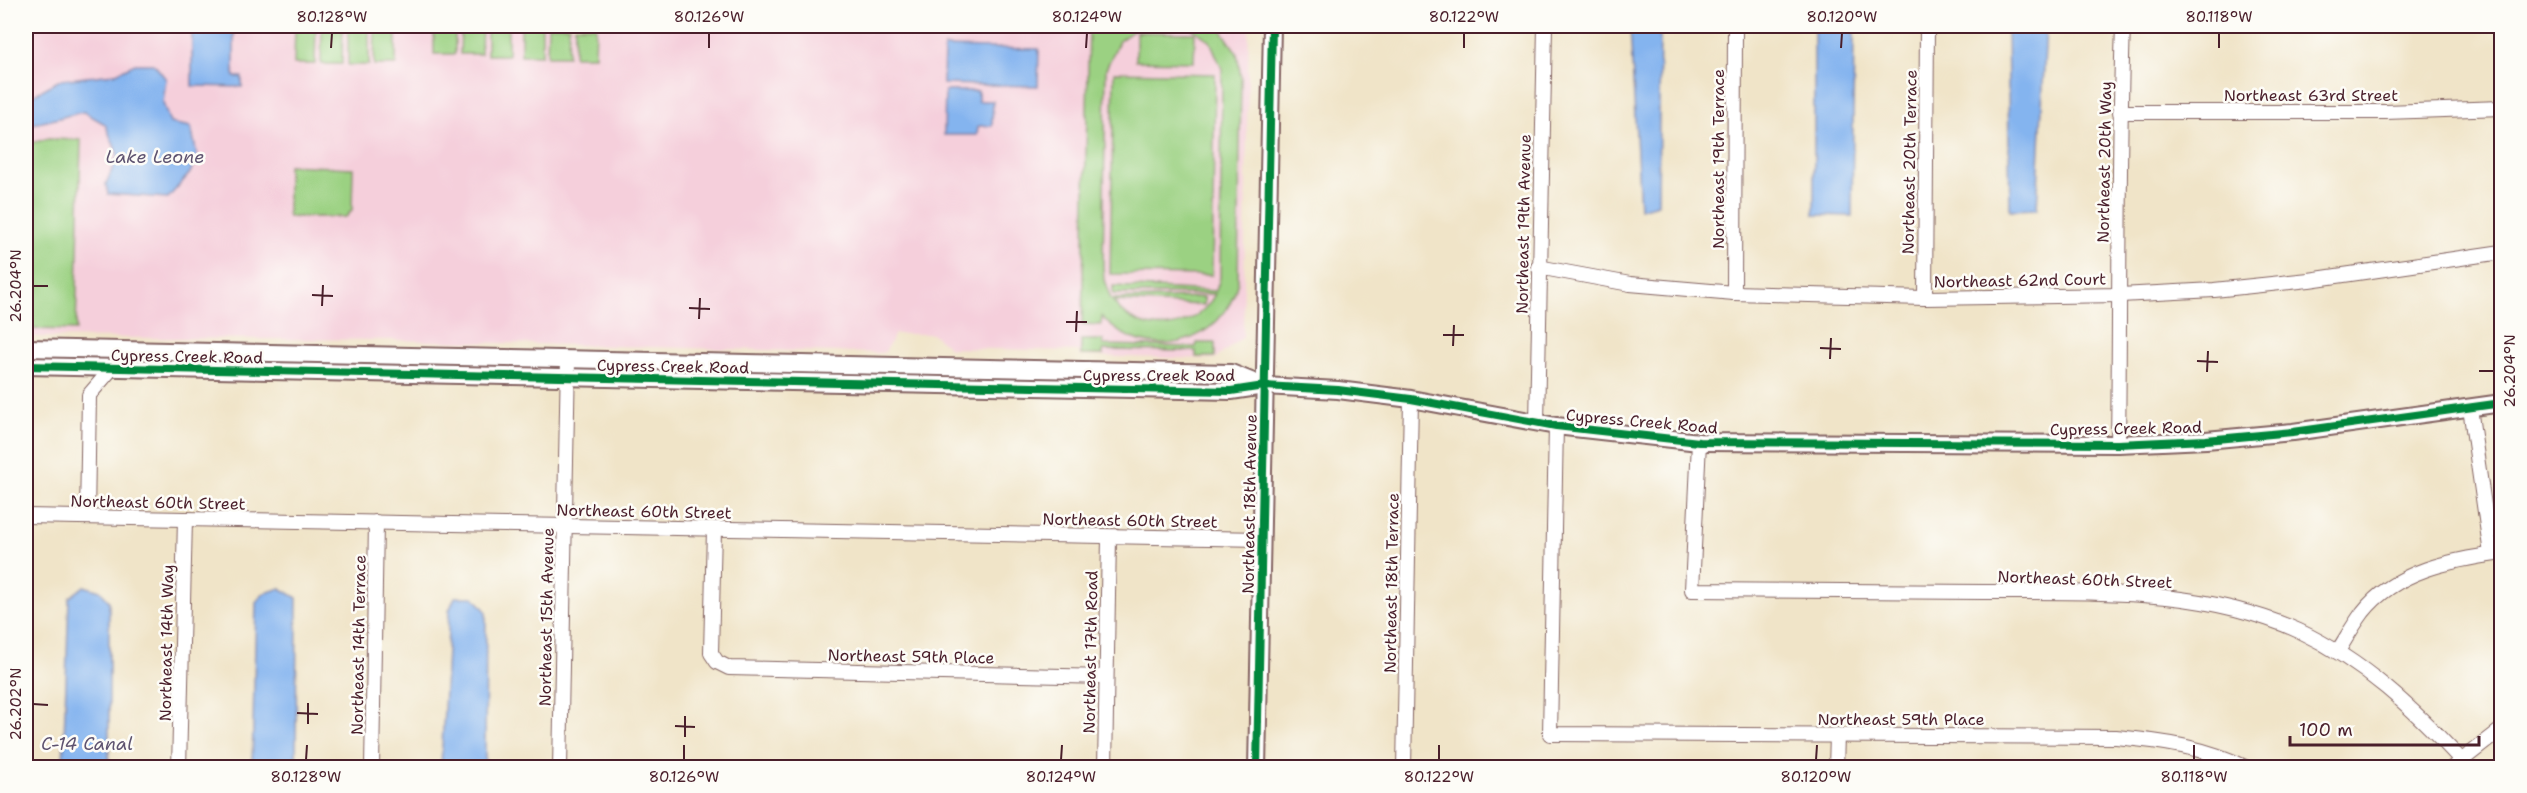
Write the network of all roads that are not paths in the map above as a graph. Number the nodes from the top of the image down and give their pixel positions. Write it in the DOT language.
graph roads {
  1 [pos="1272,26"];
  2 [pos="1545,26"];
  3 [pos="1735,26"];
  4 [pos="1927,26"];
  5 [pos="2123,26"];
  6 [pos="2502,108"];
  7 [pos="2120,111"];
  8 [pos="2502,252"];
  9 [pos="1538,267"];
  10 [pos="1734,293"];
  11 [pos="2120,295"];
  12 [pos="1925,298"];
  13 [pos="26,348"];
  14 [pos="94,350"];
  15 [pos="568,359"];
  16 [pos="26,366"];
  17 [pos="93,367"];
  18 [pos="113,367"];
  19 [pos="568,378"];
  20 [pos="1264,386"];
  21 [pos="1411,399"];
  22 [pos="2502,403"];
  23 [pos="2470,408"];
  24 [pos="1537,423"];
  25 [pos="1556,426"];
  26 [pos="1699,442"];
  27 [pos="2118,444"];
  28 [pos="26,516"];
  29 [pos="87,517"];
  30 [pos="185,519"];
  31 [pos="376,522"];
  32 [pos="564,526"];
  33 [pos="714,529"];
  34 [pos="1109,537"];
  35 [pos="1262,539"];
  36 [pos="2496,553"];
  37 [pos="2338,651"];
  38 [pos="1106,677"];
  39 [pos="2502,729"];
  40 [pos="1836,735"];
  41 [pos="2457,764"];
  42 [pos="179,768"];
  43 [pos="372,768"];
  44 [pos="560,768"];
  45 [pos="1104,768"];
  46 [pos="1257,768"];
  47 [pos="1404,768"];
  48 [pos="1836,768"];
  49 [pos="2247,768"];
  1 -- 20 [label="street, Northeast 18th Avenue"];
  2 -- 9 [label="street, Northeast 19th Avenue"];
  3 -- 10 [label="street, Northeast 19th Terrace"];
  4 -- 12 [label="street, Northeast 20th Terrace"];
  5 -- 7 [label="street, Northeast 20th Way"];
  6 -- 7 [label="street, Northeast 63rd Street"];
  7 -- 11 [label="street, Northeast 20th Way"];
  8 -- 11 [label="street, Northeast 62nd Court"];
  9 -- 10 [label="street, Northeast 62nd Court"];
  9 -- 24 [label="street, Northeast 19th Avenue"];
  10 -- 12 [label="street, Northeast 62nd Court"];
  11 -- 12 [label="street, Northeast 62nd Court"];
  11 -- 27 [label="street, Northeast 20th Way"];
  13 -- 14 [label="street, Cypress Creek Road"];
  14 -- 15 [label="street, Cypress Creek Road"];
  14 -- 17 [label="street"];
  15 -- 19 [label="street, Northeast 15th Avenue"];
  15 -- 20 [label="street, Cypress Creek Road"];
  16 -- 17 [label="street, Cypress Creek Road"];
  17 -- 18 [label="street, Cypress Creek Road"];
  18 -- 19 [label="street, Cypress Creek Road"];
  18 -- 29 [label="street"];
  19 -- 20 [label="street, Cypress Creek Road"];
  19 -- 32 [label="street, Northeast 15th Avenue"];
  20 -- 21 [label="street, Cypress Creek Road"];
  20 -- 35 [label="street, Northeast 18th Avenue"];
  21 -- 24 [label="street, Cypress Creek Road"];
  21 -- 47 [label="street, Northeast 18th Terrace"];
  22 -- 23 [label="street, Cypress Creek Road"];
  23 -- 27 [label="street, Cypress Creek Road"];
  23 -- 36 [label="street"];
  24 -- 25 [label="street, Cypress Creek Road"];
  25 -- 26 [label="street, Cypress Creek Road"];
  25 -- 40 [label="street, Northeast 59th Place"];
  26 -- 27 [label="street, Cypress Creek Road"];
  26 -- 37 [label="street, Northeast 60th Street"];
  28 -- 29 [label="street, Northeast 60th Street"];
  29 -- 30 [label="street, Northeast 60th Street"];
  30 -- 31 [label="street, Northeast 60th Street"];
  30 -- 42 [label="street, Northeast 14th Way"];
  31 -- 32 [label="street, Northeast 60th Street"];
  31 -- 43 [label="street, Northeast 14th Terrace"];
  32 -- 33 [label="street, Northeast 60th Street"];
  32 -- 44 [label="street, Northeast 15th Avenue"];
  33 -- 34 [label="street, Northeast 60th Street"];
  33 -- 38 [label="street, Northeast 59th Place"];
  34 -- 35 [label="street, Northeast 60th Street"];
  34 -- 38 [label="street, Northeast 17th Road"];
  35 -- 46 [label="street, Northeast 18th Avenue"];
  36 -- 37 [label="street"];
  37 -- 41 [label="street, Northeast 60th Street"];
  38 -- 45 [label="street, Northeast 17th Road"];
  39 -- 41 [label="street"];
  40 -- 48 [label="street"];
  40 -- 49 [label="street, Northeast 59th Place"];
}
